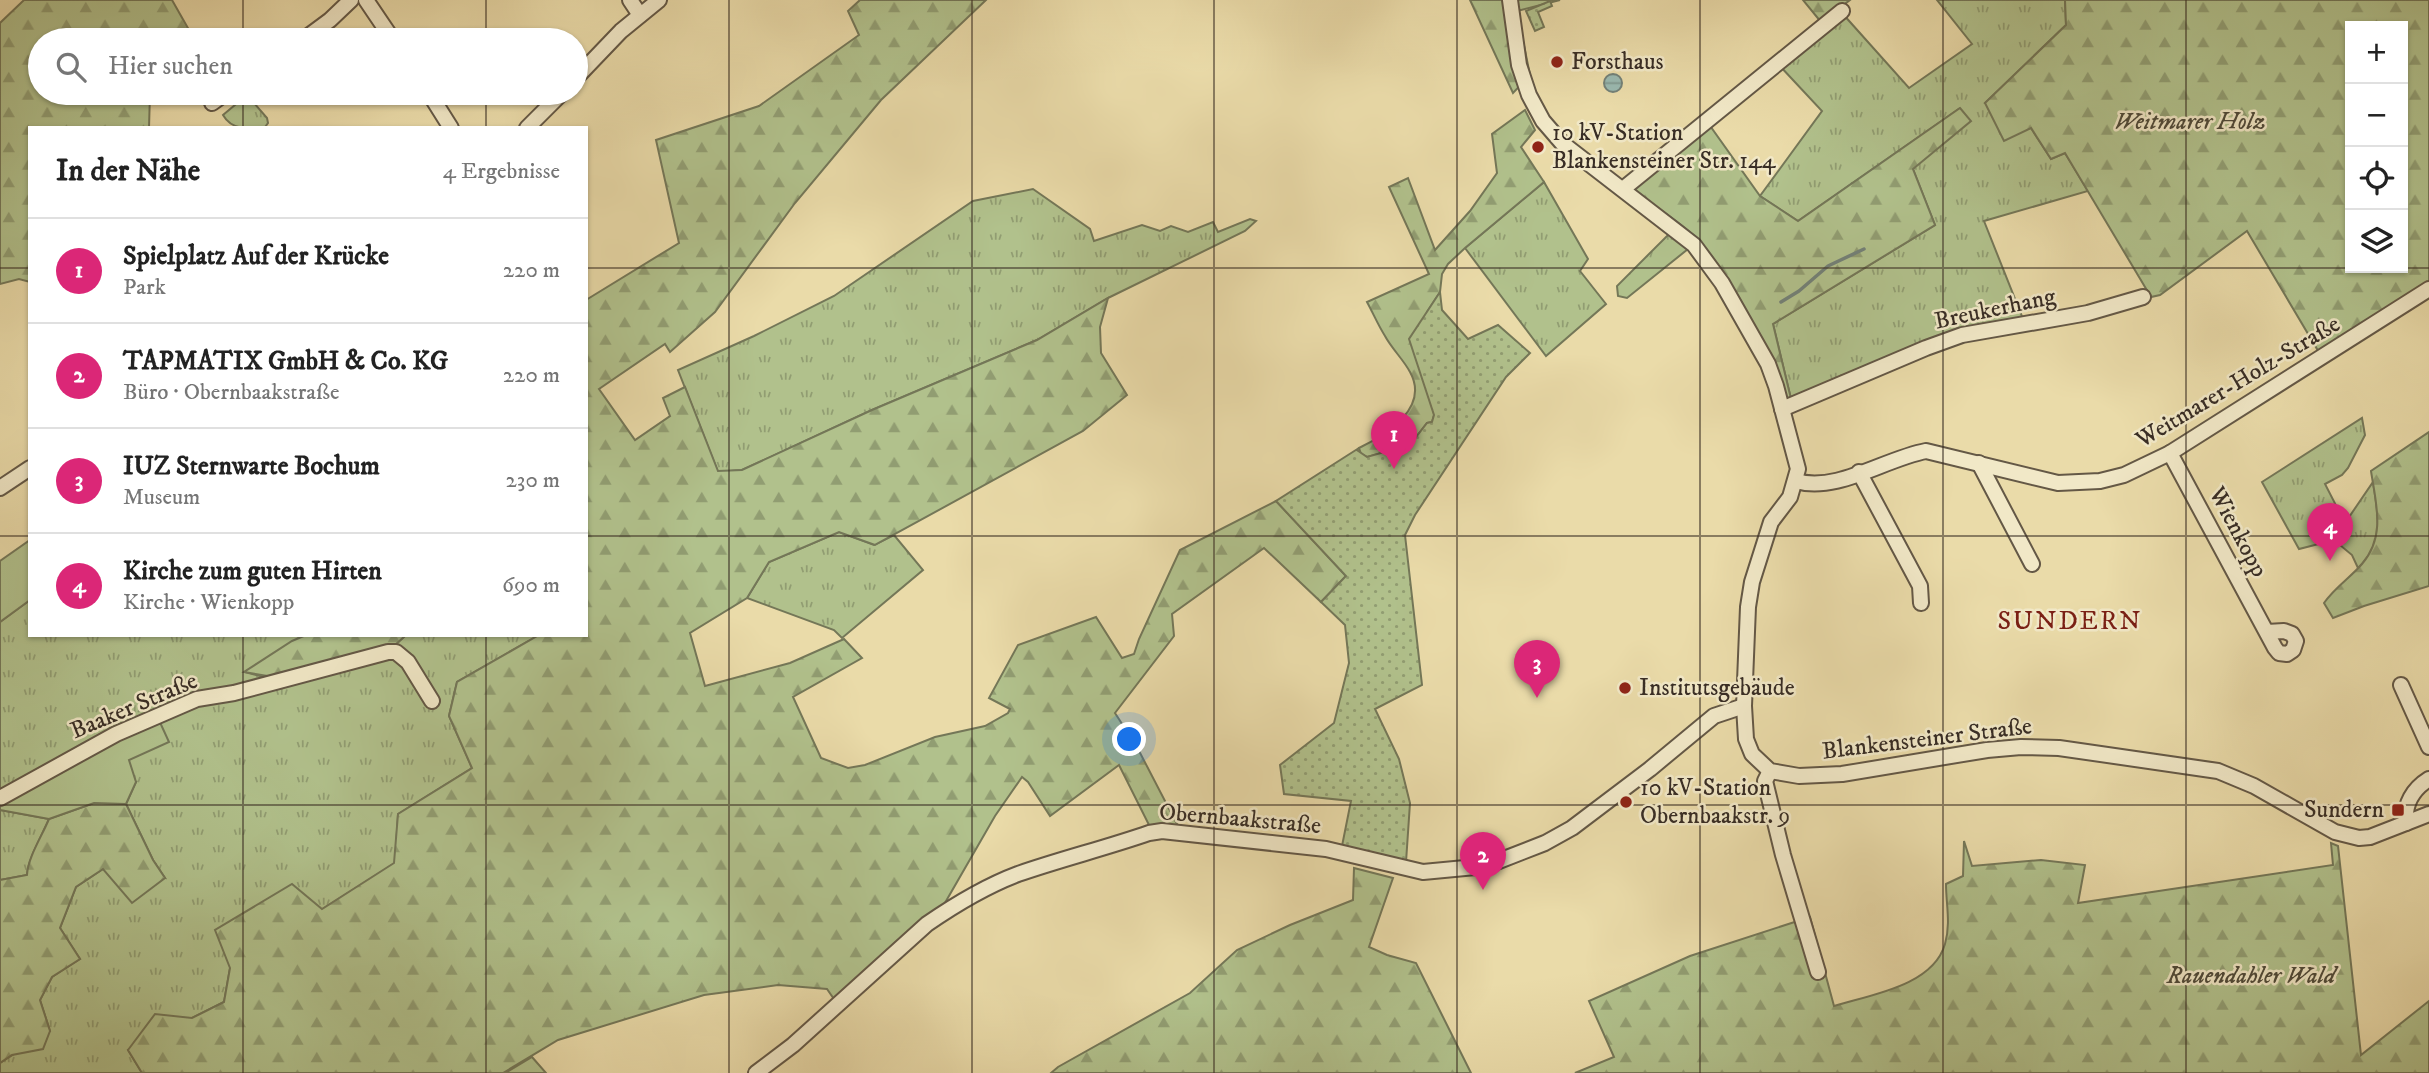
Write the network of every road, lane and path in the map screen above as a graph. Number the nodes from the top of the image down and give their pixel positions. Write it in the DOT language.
graph roads {
  1 [pos="351,0"];
  2 [pos="366,0"];
  3 [pos="630,0"];
  4 [pos="659,0"];
  5 [pos="1510,0"];
  6 [pos="1842,10"];
  7 [pos="640,15"];
  8 [pos="319,28"];
  9 [pos="385,28"];
  10 [pos="588,65"];
  11 [pos="437,105"];
  12 [pos="550,105"];
  13 [pos="451,126"];
  14 [pos="529,126"];
  15 [pos="1623,189"];
  16 [pos="2429,289"];
  17 [pos="2143,297"];
  18 [pos="1782,409"];
  19 [pos="2170,453"];
  20 [pos="1979,463"];
  21 [pos="28,469"];
  22 [pos="1859,472"];
  23 [pos="1796,481"];
  24 [pos="0,488"];
  25 [pos="2032,564"];
  26 [pos="1922,603"];
  27 [pos="2267,632"];
  28 [pos="2401,685"];
  29 [pos="432,701"];
  30 [pos="1744,706"];
  31 [pos="2429,747"];
  32 [pos="1770,771"];
  33 [pos="2429,779"];
  34 [pos="0,798"];
  35 [pos="2429,814"];
  36 [pos="2406,823"];
  37 [pos="1818,972"];
  38 [pos="756,1073"];
  1 -- 8 [label="street"];
  2 -- 9 [label="street"];
  3 -- 7 [label="street"];
  4 -- 7 [label="street"];
  5 -- 15 [label="street"];
  6 -- 15 [label="street"];
  7 -- 10 [label="street"];
  11 -- 13 [label="street"];
  12 -- 14 [label="street"];
  15 -- 18 [label="street"];
  16 -- 19 [label="street, Weitmarer-Holz-Straße"];
  17 -- 18 [label="street, Breukerhang"];
  18 -- 23 [label="street"];
  19 -- 20 [label="street, Weitmarer-Holz-Straße"];
  19 -- 27 [label="street, Wienkopp"];
  20 -- 22 [label="street, Weitmarer-Holz-Straße"];
  20 -- 25 [label="street"];
  21 -- 24 [label="street"];
  22 -- 23 [label="street, Weitmarer-Holz-Straße"];
  22 -- 26 [label="street"];
  23 -- 30 [label="street"];
  28 -- 31 [label="street"];
  29 -- 34 [label="street, Baaker Straße"];
  30 -- 32 [label="street"];
  30 -- 38 [label="street, Obernbaakstraße"];
  32 -- 36 [label="street, Blankensteiner Straße"];
  32 -- 37 [label="street"];
  33 -- 36 [label="street"];
  35 -- 36 [label="street, Blankensteiner Straße"];
}
